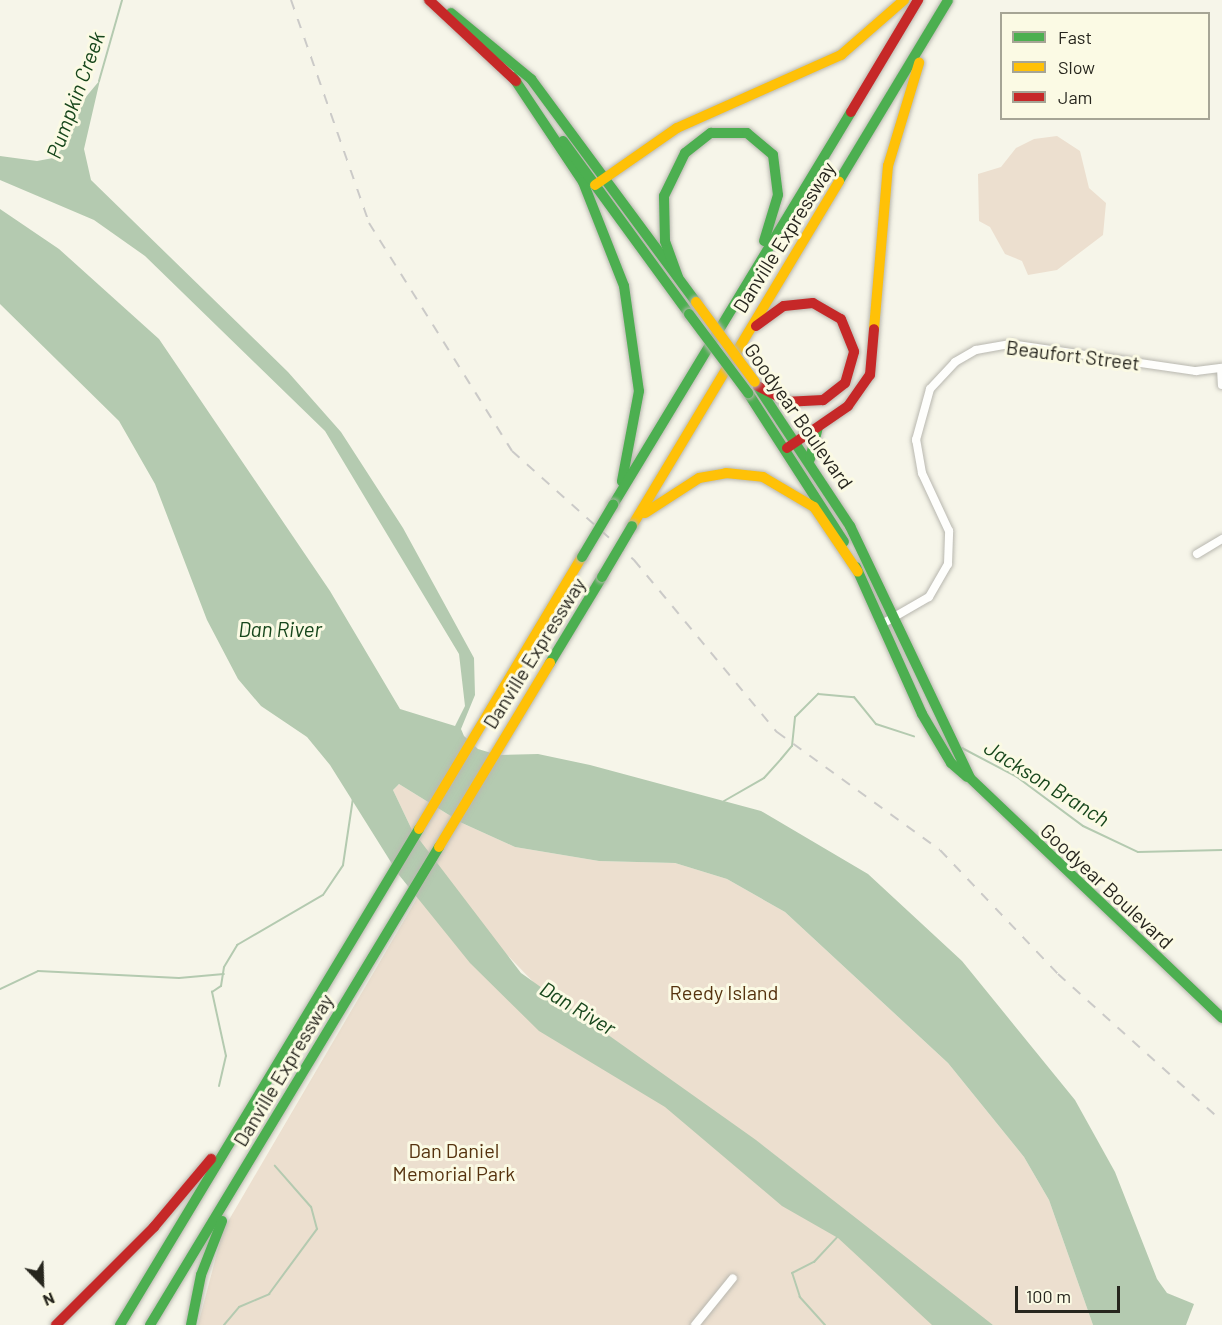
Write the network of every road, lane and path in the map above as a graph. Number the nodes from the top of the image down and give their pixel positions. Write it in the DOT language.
graph roads {
  1 [pos="429,0"];
  2 [pos="904,0"];
  3 [pos="918,0"];
  4 [pos="948,0"];
  5 [pos="954,0"];
  6 [pos="443,10"];
  7 [pos="513,77"];
  8 [pos="605,177"];
  9 [pos="595,185"];
  10 [pos="678,277"];
  11 [pos="746,283"];
  12 [pos="743,337"];
  13 [pos="1221,368"];
  14 [pos="756,384"];
  15 [pos="1222,385"];
  16 [pos="818,428"];
  17 [pos="798,441"];
  18 [pos="787,448"];
  19 [pos="810,459"];
  20 [pos="616,500"];
  21 [pos="633,524"];
  22 [pos="1222,539"];
  23 [pos="1197,554"];
  24 [pos="858,572"];
  25 [pos="893,618"];
  26 [pos="882,624"];
  27 [pos="970,778"];
  28 [pos="1222,1018"];
  29 [pos="284,1051"];
  30 [pos="281,1108"];
  31 [pos="733,1278"];
  32 [pos="56,1325"];
  33 [pos="120,1325"];
  34 [pos="150,1325"];
  35 [pos="191,1325"];
  36 [pos="695,1325"];
  1 -- 6 [label="main road, Goodyear Boulevard"];
  2 -- 8 [label="main road"];
  3 -- 11 [label="main road, Danville Expressway"];
  4 -- 12 [label="main road, Danville Expressway"];
  5 -- 16 [label="main road"];
  6 -- 7 [label="main road, Goodyear Boulevard"];
  6 -- 8 [label="main road, Goodyear Boulevard"];
  7 -- 9 [label="main road, Goodyear Boulevard"];
  7 -- 20 [label="main road"];
  8 -- 9 [label="main road"];
  8 -- 10 [label="main road, Goodyear Boulevard"];
  9 -- 18 [label="main road, Goodyear Boulevard, bridge"];
  10 -- 11 [label="main road"];
  10 -- 14 [label="main road, Goodyear Boulevard, bridge"];
  11 -- 20 [label="main road, Danville Expressway"];
  12 -- 14 [label="main road"];
  12 -- 21 [label="main road, Danville Expressway"];
  13 -- 15 [label="street"];
  13 -- 25 [label="street, Beaufort Street"];
  14 -- 17 [label="main road, Goodyear Boulevard"];
  16 -- 17 [label="main road"];
  16 -- 19 [label="main road"];
  17 -- 18 [label="main road"];
  17 -- 19 [label="main road, Goodyear Boulevard"];
  18 -- 24 [label="main road, Goodyear Boulevard"];
  19 -- 25 [label="main road, Goodyear Boulevard"];
  20 -- 29 [label="main road, Danville Expressway, bridge"];
  21 -- 24 [label="main road"];
  21 -- 30 [label="main road, Danville Expressway, bridge"];
  22 -- 23 [label="street"];
  24 -- 26 [label="main road, Goodyear Boulevard"];
  25 -- 26 [label="street, Beaufort Street"];
  25 -- 27 [label="main road, Goodyear Boulevard"];
  26 -- 27 [label="main road, Goodyear Boulevard"];
  27 -- 28 [label="main road, Goodyear Boulevard"];
  29 -- 32 [label="main road"];
  29 -- 33 [label="main road, Danville Expressway"];
  30 -- 34 [label="main road, Danville Expressway"];
  30 -- 35 [label="main road"];
  31 -- 36 [label="street"];
}
